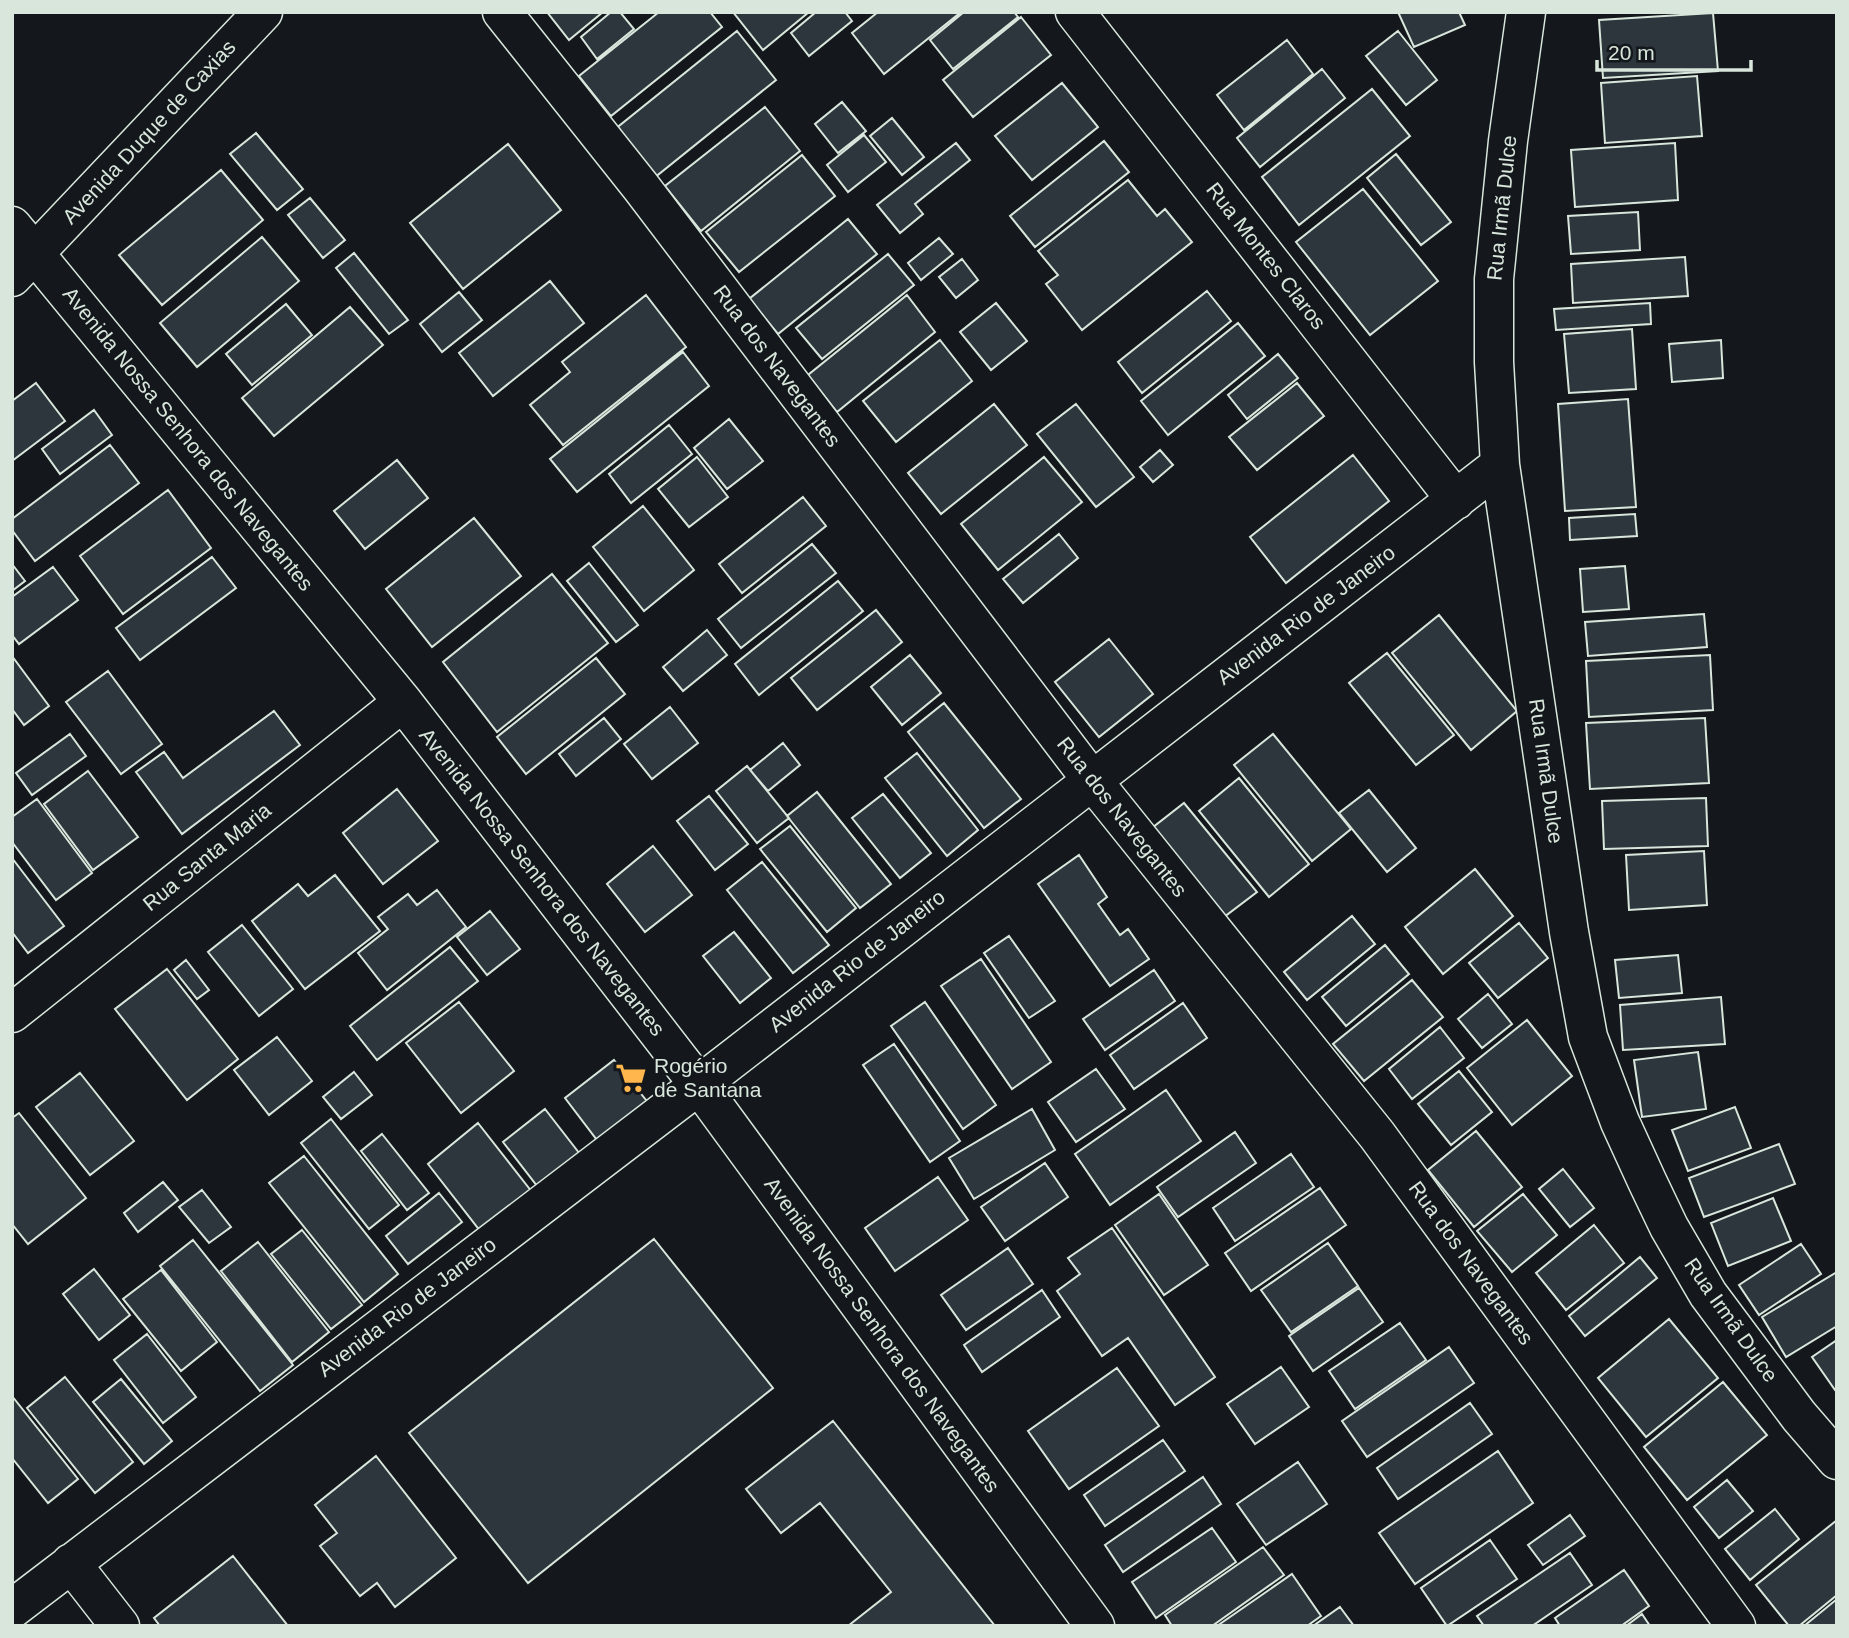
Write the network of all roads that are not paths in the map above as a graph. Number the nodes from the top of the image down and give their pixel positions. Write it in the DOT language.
graph roads {
  1 [pos="263,12"];
  2 [pos="502,12"];
  3 [pos="1075,12"];
  4 [pos="1526,12"];
  5 [pos="20,252"];
  6 [pos="1500,465"];
  7 [pos="1456,500"];
  8 [pos="402,702"];
  9 [pos="1091,779"];
  10 [pos="12,1013"];
  11 [pos="699,1085"];
  12 [pos="1837,1460"];
  13 [pos="71,1563"];
  14 [pos="12,1609"];
  15 [pos="120,1626"];
  16 [pos="1095,1626"];
  17 [pos="1736,1626"];
  1 -- 5 [label="street, Avenida Duque de Caxias"];
  2 -- 9 [label="street, Rua dos Navegantes"];
  3 -- 7 [label="street, Rua Montes Claros"];
  4 -- 6 [label="street, Rua Irmã Dulce"];
  5 -- 8 [label="street, Avenida Nossa Senhora dos Navegantes"];
  6 -- 7 [label="street, Avenida Rio de Janeiro"];
  6 -- 12 [label="street, Rua Irmã Dulce"];
  7 -- 9 [label="street, Avenida Rio de Janeiro"];
  8 -- 10 [label="street, Rua Santa Maria"];
  8 -- 11 [label="street, Avenida Nossa Senhora dos Navegantes"];
  9 -- 11 [label="street, Avenida Rio de Janeiro"];
  9 -- 17 [label="street, Rua dos Navegantes"];
  11 -- 13 [label="street, Avenida Rio de Janeiro"];
  11 -- 16 [label="street, Avenida Nossa Senhora dos Navegantes"];
  13 -- 14 [label="street, Avenida Rio de Janeiro"];
  13 -- 15 [label="street"];
}
